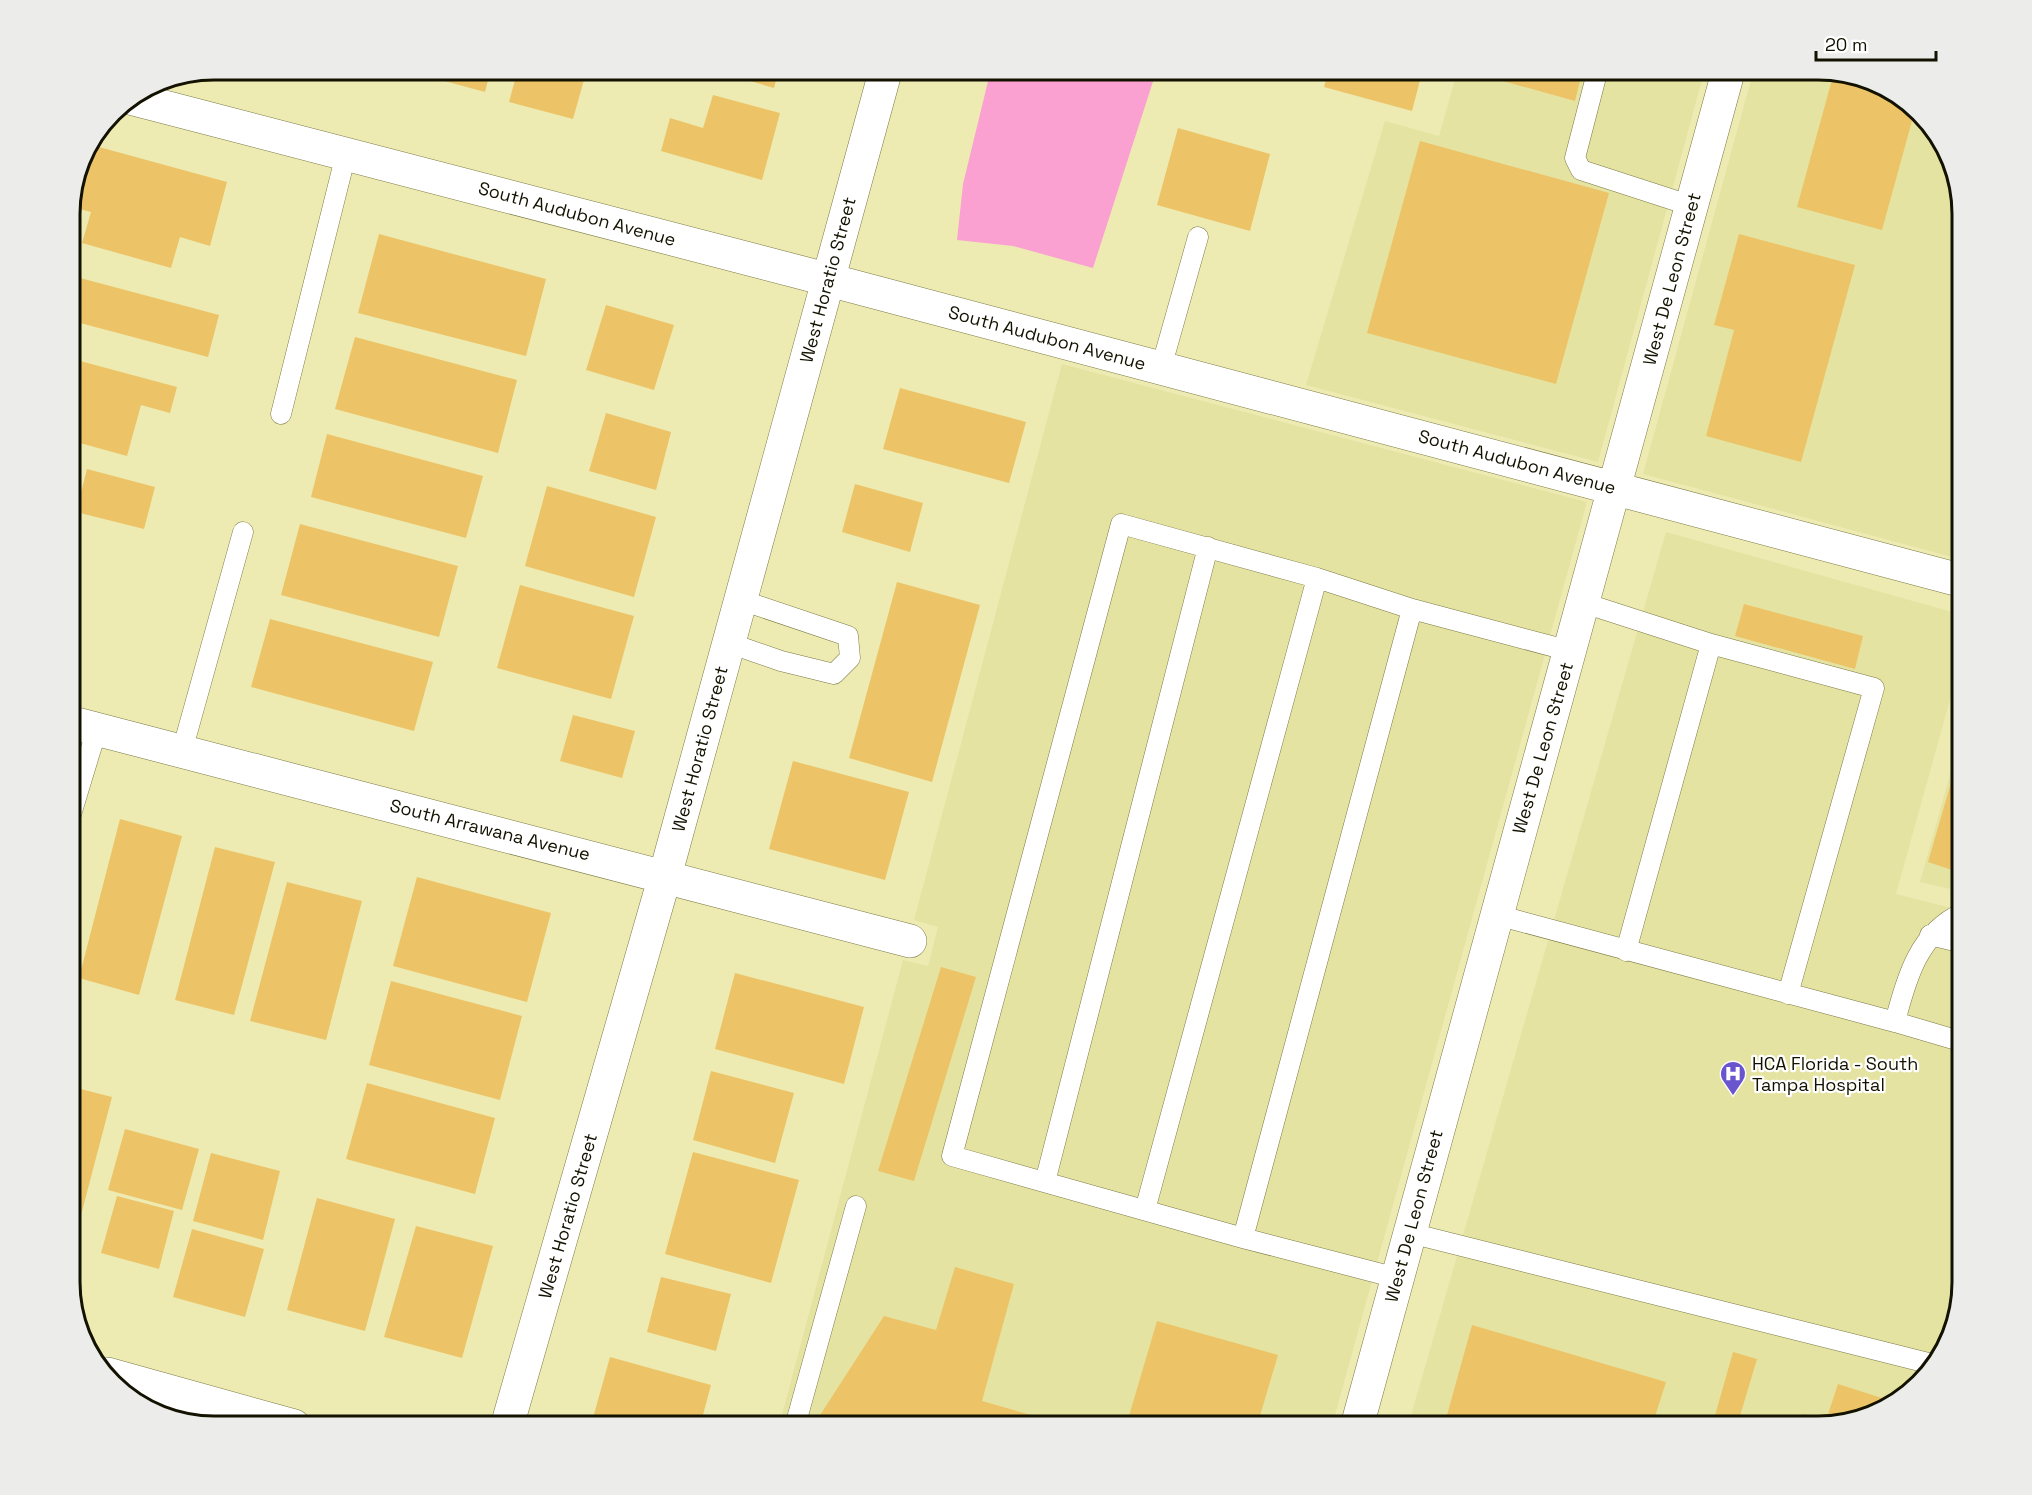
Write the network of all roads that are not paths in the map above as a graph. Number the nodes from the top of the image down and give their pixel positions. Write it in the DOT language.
graph roads {
  1 [pos="883,80"];
  2 [pos="1595,80"];
  3 [pos="1726,80"];
  4 [pos="141,101"];
  5 [pos="346,154"];
  6 [pos="1692,206"];
  7 [pos="1198,237"];
  8 [pos="828,280"];
  9 [pos="1161,368"];
  10 [pos="281,414"];
  11 [pos="1615,488"];
  12 [pos="243,532"];
  13 [pos="1208,548"];
  14 [pos="1317,578"];
  15 [pos="1952,578"];
  16 [pos="741,600"];
  17 [pos="1584,603"];
  18 [pos="1412,609"];
  19 [pos="729,643"];
  20 [pos="1711,644"];
  21 [pos="1570,651"];
  22 [pos="83,726"];
  23 [pos="80,746"];
  24 [pos="182,751"];
  25 [pos="665,876"];
  26 [pos="1497,915"];
  27 [pos="1952,918"];
  28 [pos="1930,935"];
  29 [pos="1952,940"];
  30 [pos="910,941"];
  31 [pos="1626,951"];
  32 [pos="1788,993"];
  33 [pos="1895,1022"];
  34 [pos="1952,1039"];
  35 [pos="1045,1182"];
  36 [pos="856,1206"];
  37 [pos="1145,1210"];
  38 [pos="1410,1233"];
  39 [pos="1243,1238"];
  40 [pos="1397,1278"];
  41 [pos="1925,1362"];
  42 [pos="121,1378"];
  43 [pos="254,1415"];
  44 [pos="510,1415"];
  45 [pos="798,1415"];
  46 [pos="1360,1415"];
  1 -- 8 [label="street, West Horatio Street"];
  2 -- 6 [label="lane"];
  3 -- 6 [label="street, West De Leon Street"];
  4 -- 5 [label="street, South Audubon Avenue"];
  5 -- 8 [label="street, South Audubon Avenue"];
  5 -- 10 [label="lane"];
  6 -- 11 [label="street, West De Leon Street"];
  7 -- 9 [label="lane"];
  8 -- 9 [label="street, South Audubon Avenue"];
  8 -- 16 [label="street, West Horatio Street"];
  9 -- 11 [label="street, South Audubon Avenue"];
  11 -- 15 [label="street, South Audubon Avenue"];
  11 -- 17 [label="street, West De Leon Street"];
  12 -- 24 [label="lane"];
  13 -- 14 [label="lane"];
  13 -- 35 [label="lane"];
  13 -- 35 [label="lane"];
  14 -- 18 [label="lane"];
  14 -- 37 [label="lane"];
  16 -- 19 [label="street, West Horatio Street"];
  16 -- 19 [label="lane"];
  17 -- 20 [label="lane"];
  17 -- 21 [label="street, West De Leon Street"];
  18 -- 21 [label="lane"];
  18 -- 39 [label="lane"];
  19 -- 25 [label="street, West Horatio Street"];
  20 -- 31 [label="lane"];
  20 -- 32 [label="lane"];
  21 -- 26 [label="street, West De Leon Street"];
  22 -- 23 [label="lane"];
  22 -- 24 [label="street, South Arrawana Avenue"];
  24 -- 25 [label="street, South Arrawana Avenue"];
  25 -- 30 [label="street, South Arrawana Avenue"];
  25 -- 44 [label="street, West Horatio Street"];
  26 -- 31 [label="lane"];
  26 -- 38 [label="street, West De Leon Street"];
  27 -- 28 [label="lane"];
  28 -- 29 [label="lane"];
  28 -- 33 [label="lane"];
  31 -- 32 [label="lane"];
  32 -- 33 [label="lane"];
  33 -- 34 [label="lane"];
  35 -- 37 [label="lane"];
  36 -- 45 [label="lane"];
  37 -- 39 [label="lane"];
  38 -- 40 [label="street, West De Leon Street"];
  38 -- 41 [label="lane"];
  39 -- 40 [label="lane"];
  40 -- 46 [label="street, West De Leon Street"];
  42 -- 43 [label="street"];
}
